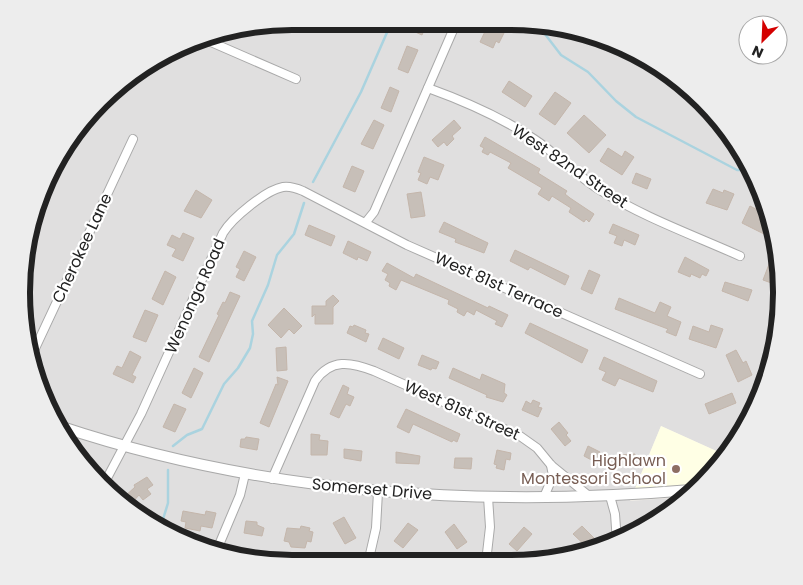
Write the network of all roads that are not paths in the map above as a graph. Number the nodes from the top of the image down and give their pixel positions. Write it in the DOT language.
graph roads {
  1 [pos="453,30"];
  2 [pos="212,43"];
  3 [pos="296,79"];
  4 [pos="428,88"];
  5 [pos="133,140"];
  6 [pos="302,191"];
  7 [pos="366,222"];
  8 [pos="740,256"];
  9 [pos="36,347"];
  10 [pos="700,374"];
  11 [pos="68,429"];
  12 [pos="125,447"];
  13 [pos="551,465"];
  14 [pos="245,474"];
  15 [pos="107,478"];
  16 [pos="272,479"];
  17 [pos="683,491"];
  18 [pos="378,492"];
  19 [pos="589,496"];
  20 [pos="610,496"];
  21 [pos="488,497"];
  22 [pos="544,497"];
  23 [pos="616,533"];
  24 [pos="219,544"];
  25 [pos="370,555"];
  26 [pos="487,555"];
  1 -- 4 [label="street"];
  2 -- 3 [label="street"];
  4 -- 7 [label="street"];
  4 -- 8 [label="street, West 82nd Street"];
  5 -- 9 [label="street, Cherokee Lane"];
  6 -- 7 [label="street, West 81st Terrace"];
  6 -- 12 [label="street, Wenonga Road"];
  7 -- 10 [label="street, West 81st Terrace"];
  11 -- 12 [label="street, Somerset Drive"];
  12 -- 14 [label="street, Somerset Drive"];
  12 -- 15 [label="street, Wenonga Road"];
  13 -- 16 [label="street, West 81st Street"];
  13 -- 19 [label="street, West 81st Street"];
  13 -- 22 [label="street"];
  14 -- 16 [label="street, Somerset Drive"];
  14 -- 24 [label="street"];
  16 -- 18 [label="street, Somerset Drive"];
  17 -- 20 [label="street, Somerset Drive"];
  18 -- 21 [label="street, Somerset Drive"];
  18 -- 25 [label="street"];
  19 -- 20 [label="street, Somerset Drive"];
  19 -- 22 [label="street, Somerset Drive"];
  20 -- 23 [label="street"];
  21 -- 22 [label="street, Somerset Drive"];
  21 -- 26 [label="street"];
}
